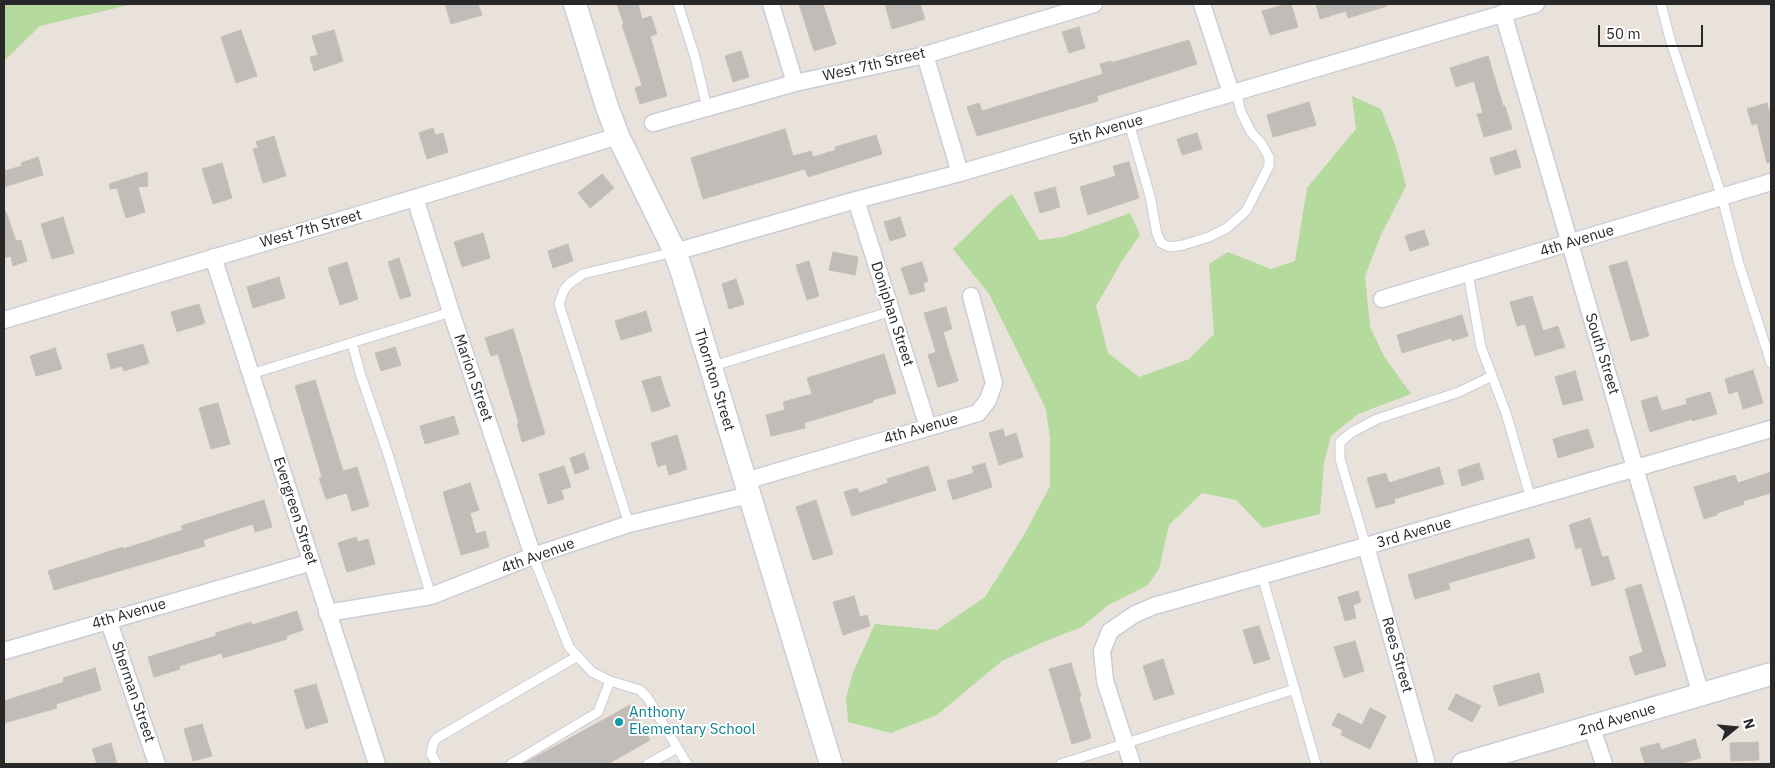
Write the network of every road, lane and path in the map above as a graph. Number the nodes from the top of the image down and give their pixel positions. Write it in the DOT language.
graph roads {
  1 [pos="575,4"];
  2 [pos="678,4"];
  3 [pos="771,4"];
  4 [pos="1094,4"];
  5 [pos="1202,4"];
  6 [pos="1536,4"];
  7 [pos="1661,4"];
  8 [pos="1503,13"];
  9 [pos="925,55"];
  10 [pos="795,83"];
  11 [pos="1233,93"];
  12 [pos="707,108"];
  13 [pos="1129,123"];
  14 [pos="653,124"];
  15 [pos="618,136"];
  16 [pos="960,173"];
  17 [pos="1771,182"];
  18 [pos="1722,197"];
  19 [pos="415,198"];
  20 [pos="856,200"];
  21 [pos="1569,244"];
  22 [pos="675,252"];
  23 [pos="213,257"];
  24 [pos="1468,273"];
  25 [pos="971,296"];
  26 [pos="1382,299"];
  27 [pos="892,311"];
  28 [pos="451,312"];
  29 [pos="4,320"];
  30 [pos="352,343"];
  31 [pos="1771,362"];
  32 [pos="710,367"];
  33 [pos="251,374"];
  34 [pos="1492,376"];
  35 [pos="928,427"];
  36 [pos="1771,429"];
  37 [pos="1637,468"];
  38 [pos="747,488"];
  39 [pos="1531,499"];
  40 [pos="629,524"];
  41 [pos="1366,546"];
  42 [pos="533,556"];
  43 [pos="312,562"];
  44 [pos="1262,576"];
  45 [pos="431,596"];
  46 [pos="328,613"];
  47 [pos="108,619"];
  48 [pos="4,651"];
  49 [pos="576,657"];
  50 [pos="1771,674"];
  51 [pos="610,681"];
  52 [pos="1295,689"];
  53 [pos="1701,695"];
  54 [pos="1592,728"];
  55 [pos="1125,744"];
  56 [pos="677,748"];
  57 [pos="157,764"];
  58 [pos="377,764"];
  59 [pos="437,764"];
  60 [pos="511,764"];
  61 [pos="648,764"];
  62 [pos="686,764"];
  63 [pos="831,764"];
  64 [pos="1061,764"];
  65 [pos="1132,764"];
  66 [pos="1316,764"];
  67 [pos="1427,764"];
  68 [pos="1463,764"];
  69 [pos="1604,764"];
  1 -- 15 [label="street, Thornton Street"];
  2 -- 12 [label="lane"];
  3 -- 10 [label="street"];
  4 -- 9 [label="street, West 7th Street"];
  5 -- 11 [label="street"];
  6 -- 8 [label="street, 5th Avenue"];
  7 -- 18 [label="lane"];
  8 -- 11 [label="street, 5th Avenue"];
  8 -- 21 [label="street, South Street"];
  9 -- 10 [label="street, West 7th Street"];
  9 -- 16 [label="street"];
  10 -- 12 [label="street, West 7th Street"];
  11 -- 13 [label="street, 5th Avenue"];
  11 -- 13 [label="lane"];
  12 -- 14 [label="street, West 7th Street"];
  13 -- 16 [label="street, 5th Avenue"];
  15 -- 19 [label="street, West 7th Street"];
  15 -- 22 [label="street, Thornton Street"];
  16 -- 20 [label="street, 5th Avenue"];
  17 -- 18 [label="street, 4th Avenue"];
  18 -- 21 [label="street, 4th Avenue"];
  18 -- 31 [label="lane"];
  19 -- 23 [label="street, West 7th Street"];
  19 -- 28 [label="street, Marion Street"];
  20 -- 22 [label="street, 5th Avenue"];
  20 -- 27 [label="street, Doniphan Street"];
  21 -- 24 [label="street, 4th Avenue"];
  21 -- 37 [label="street, South Street"];
  22 -- 32 [label="street, Thornton Street"];
  22 -- 40 [label="lane"];
  23 -- 29 [label="street, West 7th Street"];
  23 -- 33 [label="street, Evergreen Street"];
  24 -- 26 [label="street, 4th Avenue"];
  24 -- 34 [label="lane"];
  25 -- 35 [label="street, 4th Avenue"];
  27 -- 32 [label="lane"];
  27 -- 35 [label="street, Doniphan Street"];
  28 -- 30 [label="lane"];
  28 -- 42 [label="street, Marion Street"];
  30 -- 33 [label="lane"];
  30 -- 45 [label="lane"];
  32 -- 38 [label="street, Thornton Street"];
  33 -- 43 [label="street, Evergreen Street"];
  34 -- 39 [label="lane"];
  34 -- 41 [label="lane"];
  35 -- 38 [label="street, 4th Avenue"];
  36 -- 37 [label="street, 3rd Avenue"];
  37 -- 39 [label="street, 3rd Avenue"];
  37 -- 53 [label="street, South Street"];
  38 -- 40 [label="street, 4th Avenue"];
  38 -- 63 [label="street, Thornton Street"];
  39 -- 41 [label="street, 3rd Avenue"];
  40 -- 42 [label="street, 4th Avenue"];
  41 -- 44 [label="street, 3rd Avenue"];
  41 -- 67 [label="street, Rees Street"];
  42 -- 45 [label="street, 4th Avenue"];
  42 -- 49 [label="lane"];
  43 -- 46 [label="street, Evergreen Street"];
  43 -- 47 [label="street, 4th Avenue"];
  44 -- 52 [label="lane"];
  44 -- 55 [label="street, 3rd Avenue"];
  45 -- 46 [label="street, 4th Avenue"];
  46 -- 58 [label="street, Evergreen Street"];
  47 -- 48 [label="street, 4th Avenue"];
  47 -- 57 [label="street, Sherman Street"];
  49 -- 51 [label="lane"];
  49 -- 59 [label="lane"];
  50 -- 53 [label="street, 2nd Avenue"];
  51 -- 56 [label="lane"];
  51 -- 60 [label="lane"];
  52 -- 55 [label="lane"];
  52 -- 66 [label="lane"];
  53 -- 54 [label="street, 2nd Avenue"];
  54 -- 68 [label="street, 2nd Avenue"];
  54 -- 69 [label="street"];
  55 -- 64 [label="lane"];
  55 -- 65 [label="street"];
  56 -- 61 [label="lane"];
  56 -- 62 [label="lane"];
}
